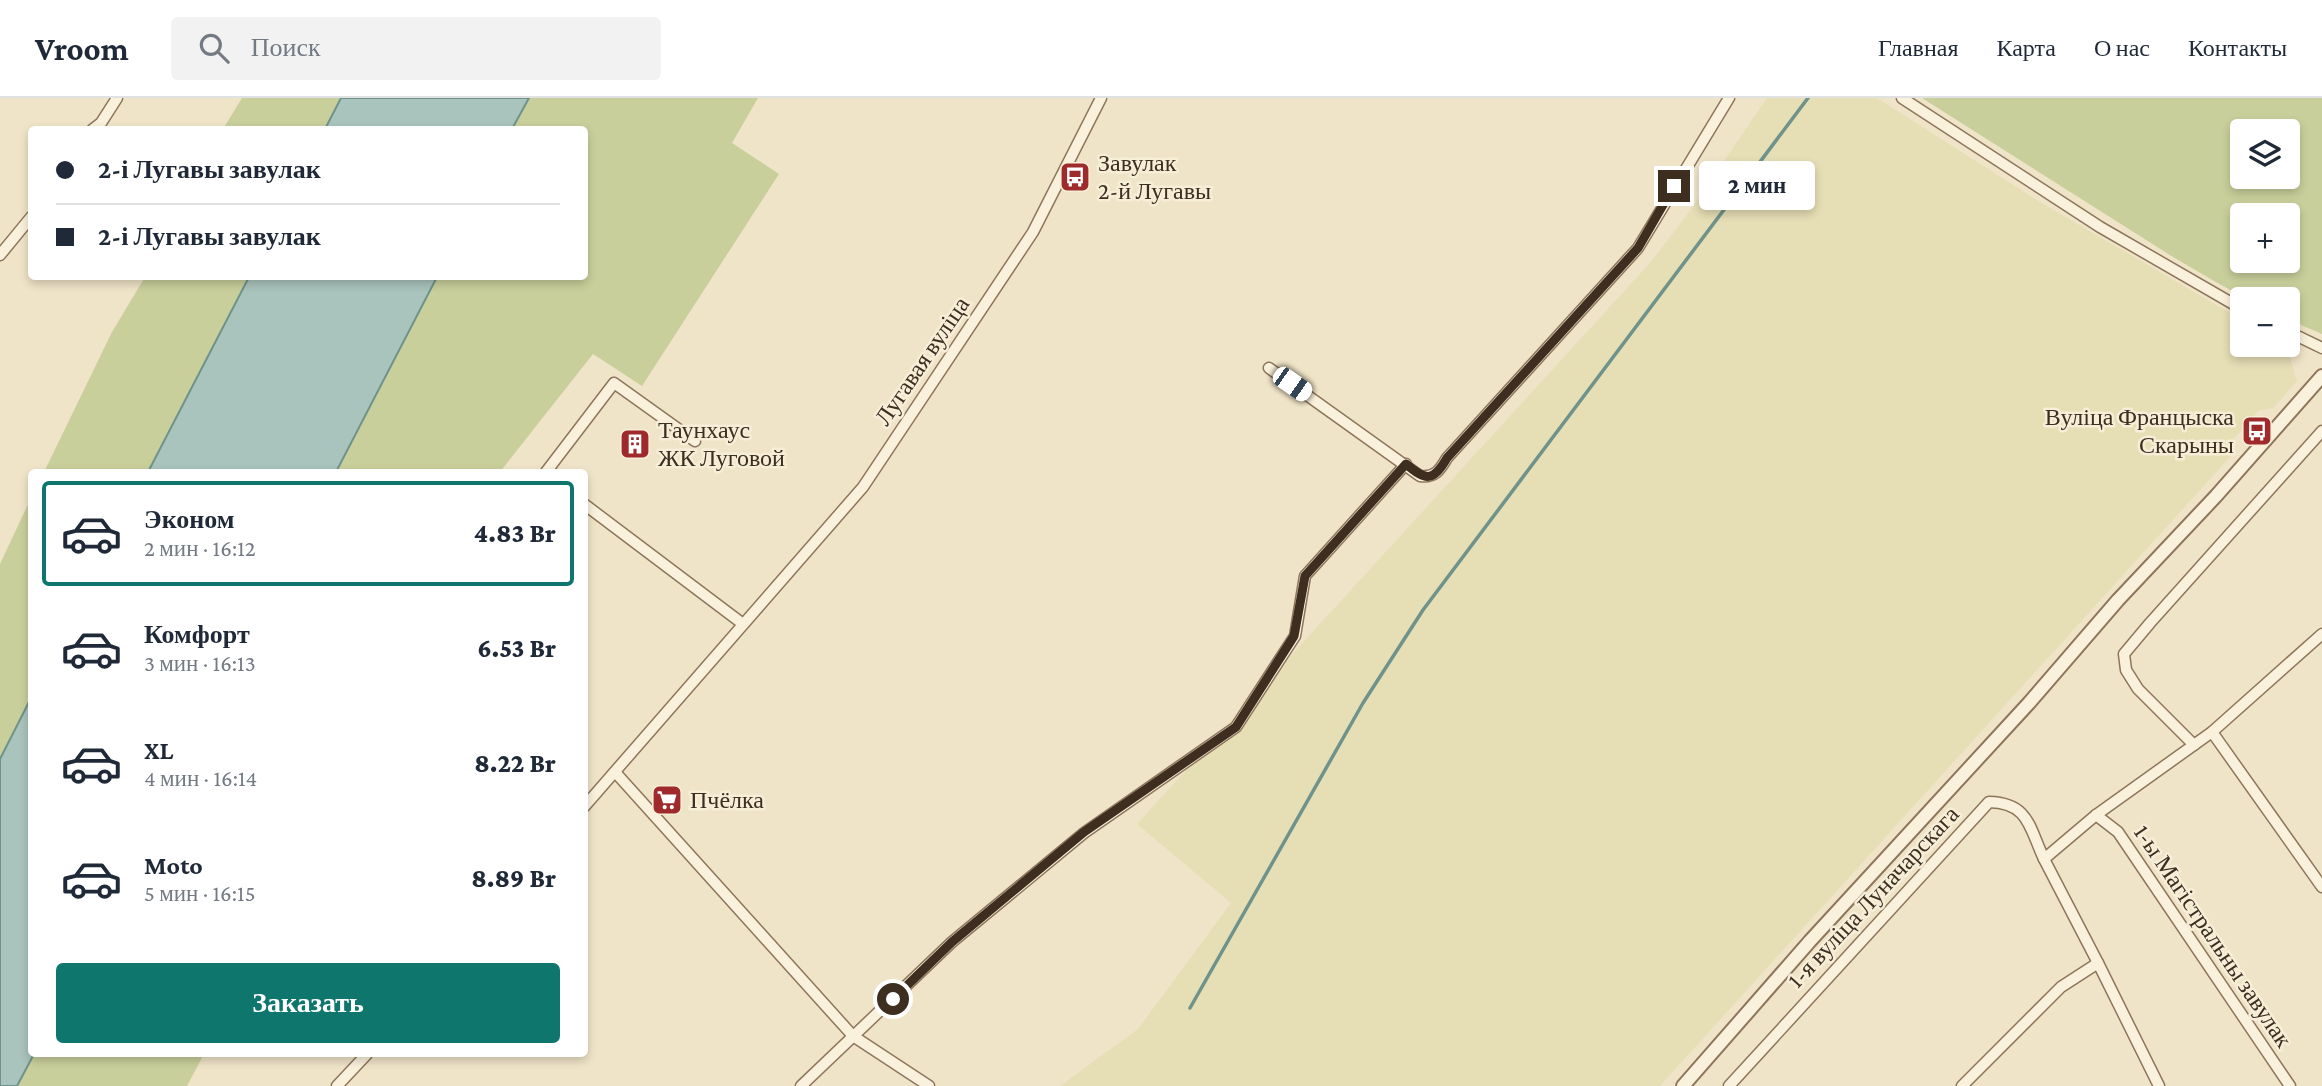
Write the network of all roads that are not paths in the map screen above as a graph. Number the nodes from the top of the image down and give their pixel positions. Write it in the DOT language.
graph roads {
  1 [pos="117,98"];
  2 [pos="1101,98"];
  3 [pos="1729,98"];
  4 [pos="1902,98"];
  5 [pos="97,126"];
  6 [pos="28,221"];
  7 [pos="0,255"];
  8 [pos="2230,302"];
  9 [pos="2300,337"];
  10 [pos="2322,348"];
  11 [pos="1269,368"];
  12 [pos="2322,376"];
  13 [pos="2322,431"];
  14 [pos="695,442"];
  15 [pos="1406,464"];
  16 [pos="548,469"];
  17 [pos="588,507"];
  18 [pos="743,624"];
  19 [pos="2321,637"];
  20 [pos="2212,732"];
  21 [pos="2194,745"];
  22 [pos="615,772"];
  23 [pos="588,802"];
  24 [pos="2096,816"];
  25 [pos="2044,859"];
  26 [pos="2322,887"];
  27 [pos="2098,963"];
  28 [pos="853,1037"];
  29 [pos="364,1057"];
  30 [pos="337,1086"];
  31 [pos="801,1086"];
  32 [pos="929,1086"];
  33 [pos="1683,1086"];
  34 [pos="1729,1086"];
  35 [pos="1962,1086"];
  36 [pos="2159,1086"];
  37 [pos="2290,1086"];
  1 -- 5 [label="street"];
  2 -- 18 [label="street, Лугавая вуліца"];
  3 -- 15 [label="street"];
  4 -- 8 [label="street"];
  6 -- 7 [label="street"];
  9 -- 10 [label="street"];
  11 -- 15 [label="street"];
  12 -- 33 [label="street"];
  13 -- 21 [label="street"];
  14 -- 16 [label="street"];
  15 -- 28 [label="street"];
  17 -- 18 [label="street"];
  18 -- 22 [label="street, Лугавая вуліца"];
  19 -- 20 [label="street"];
  20 -- 21 [label="street"];
  20 -- 26 [label="street"];
  21 -- 24 [label="street"];
  22 -- 23 [label="street, Лугавая вуліца"];
  22 -- 28 [label="street"];
  24 -- 25 [label="street"];
  24 -- 37 [label="street, 1-ы Магістральны завулак"];
  25 -- 27 [label="street"];
  25 -- 34 [label="street, 1-я вуліца Луначарскага"];
  27 -- 35 [label="street"];
  27 -- 36 [label="street"];
  28 -- 31 [label="street"];
  28 -- 32 [label="street"];
  29 -- 30 [label="street"];
}
